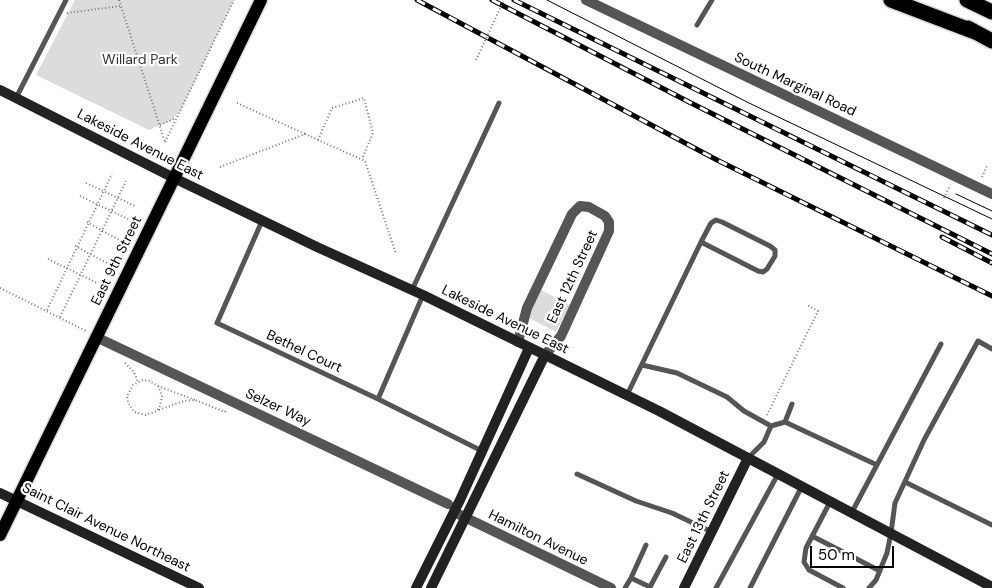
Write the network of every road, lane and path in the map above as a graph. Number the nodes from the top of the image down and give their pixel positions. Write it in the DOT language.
graph roads {
  1 [pos="66,0"];
  2 [pos="119,0"];
  3 [pos="234,0"];
  4 [pos="261,0"];
  5 [pos="504,0"];
  6 [pos="586,0"];
  7 [pos="712,0"];
  8 [pos="892,0"];
  9 [pos="919,0"];
  10 [pos="967,0"];
  11 [pos="121,6"];
  12 [pos="992,12"];
  13 [pos="69,14"];
  14 [pos="697,25"];
  15 [pos="975,32"];
  16 [pos="992,41"];
  17 [pos="476,60"];
  18 [pos="0,90"];
  19 [pos="16,98"];
  20 [pos="237,103"];
  21 [pos="499,103"];
  22 [pos="178,117"];
  23 [pos="160,126"];
  24 [pos="305,134"];
  25 [pos="318,140"];
  26 [pos="361,159"];
  27 [pos="987,166"];
  28 [pos="220,167"];
  29 [pos="112,174"];
  30 [pos="174,178"];
  31 [pos="126,181"];
  32 [pos="980,182"];
  33 [pos="86,183"];
  34 [pos="953,184"];
  35 [pos="104,191"];
  36 [pos="992,194"];
  37 [pos="80,196"];
  38 [pos="118,197"];
  39 [pos="944,198"];
  40 [pos="98,204"];
  41 [pos="135,206"];
  42 [pos="111,211"];
  43 [pos="128,219"];
  44 [pos="262,220"];
  45 [pos="88,223"];
  46 [pos="102,230"];
  47 [pos="118,240"];
  48 [pos="701,242"];
  49 [pos="76,246"];
  50 [pos="90,254"];
  51 [pos="396,254"];
  52 [pos="48,258"];
  53 [pos="107,264"];
  54 [pos="67,268"];
  55 [pos="80,274"];
  56 [pos="97,283"];
  57 [pos="0,288"];
  58 [pos="412,290"];
  59 [pos="423,295"];
  60 [pos="807,304"];
  61 [pos="47,310"];
  62 [pos="60,317"];
  63 [pos="96,337"];
  64 [pos="518,342"];
  65 [pos="942,344"];
  66 [pos="530,348"];
  67 [pos="992,349"];
  68 [pos="545,355"];
  69 [pos="119,360"];
  70 [pos="642,366"];
  71 [pos="138,382"];
  72 [pos="158,386"];
  73 [pos="627,395"];
  74 [pos="378,399"];
  75 [pos="195,400"];
  76 [pos="231,401"];
  77 [pos="792,404"];
  78 [pos="157,411"];
  79 [pos="766,418"];
  80 [pos="785,422"];
  81 [pos="771,426"];
  82 [pos="482,451"];
  83 [pos="748,458"];
  84 [pos="877,465"];
  85 [pos="577,474"];
  86 [pos="778,474"];
  87 [pos="904,482"];
  88 [pos="802,486"];
  89 [pos="0,492"];
  90 [pos="17,500"];
  91 [pos="830,501"];
  92 [pos="448,504"];
  93 [pos="454,512"];
  94 [pos="852,512"];
  95 [pos="466,518"];
  96 [pos="992,525"];
  97 [pos="712,532"];
  98 [pos="891,533"];
  99 [pos="0,535"];
  100 [pos="812,536"];
  101 [pos="646,545"];
  102 [pos="666,557"];
  103 [pos="880,571"];
  104 [pos="630,578"];
  105 [pos="992,587"];
  106 [pos="199,588"];
  107 [pos="416,588"];
  108 [pos="431,588"];
  109 [pos="611,588"];
  110 [pos="625,588"];
  111 [pos="684,588"];
  112 [pos="716,588"];
  113 [pos="750,588"];
  114 [pos="843,588"];
  115 [pos="869,588"];
  1 -- 19 [label="lane"];
  2 -- 11 [label="path"];
  3 -- 22 [label="path"];
  4 -- 30 [label="main road, East 9th Street"];
  5 -- 17 [label="path, bridge"];
  6 -- 36 [label="street, South Marginal Road"];
  7 -- 14 [label="lane"];
  8 -- 15 [label="highway"];
  9 -- 15 [label="highway"];
  10 -- 12 [label="highway"];
  11 -- 13 [label="path"];
  11 -- 23 [label="path"];
  15 -- 16 [label="highway"];
  18 -- 19 [label="street, Lakeside Avenue East"];
  19 -- 30 [label="street, Lakeside Avenue East"];
  20 -- 24 [label="path"];
  21 -- 58 [label="lane"];
  22 -- 23 [label="path"];
  22 -- 23 [label="path"];
  24 -- 25 [label="path"];
  24 -- 28 [label="path"];
  25 -- 26 [label="path"];
  25 -- 26 [label="path"];
  26 -- 51 [label="path"];
  27 -- 32 [label="path"];
  29 -- 35 [label="path"];
  30 -- 44 [label="street, Lakeside Avenue East"];
  30 -- 63 [label="main road, East 9th Street"];
  31 -- 38 [label="path"];
  33 -- 35 [label="path"];
  34 -- 39 [label="path"];
  35 -- 38 [label="path"];
  35 -- 40 [label="path"];
  37 -- 40 [label="path"];
  38 -- 41 [label="path"];
  38 -- 42 [label="path"];
  40 -- 42 [label="path"];
  40 -- 45 [label="path"];
  42 -- 43 [label="path"];
  42 -- 46 [label="path"];
  44 -- 58 [label="street, Lakeside Avenue East"];
  44 -- 74 [label="lane, Bethel Court"];
  45 -- 46 [label="path"];
  45 -- 49 [label="path"];
  46 -- 47 [label="path"];
  46 -- 50 [label="path"];
  48 -- 48 [label="lane"];
  48 -- 70 [label="lane"];
  49 -- 50 [label="path"];
  49 -- 54 [label="path"];
  50 -- 53 [label="path"];
  50 -- 55 [label="path"];
  52 -- 54 [label="path"];
  54 -- 55 [label="path"];
  54 -- 61 [label="path"];
  55 -- 56 [label="path"];
  55 -- 62 [label="path"];
  57 -- 61 [label="path"];
  58 -- 59 [label="street, Lakeside Avenue East"];
  59 -- 64 [label="street, Lakeside Avenue East"];
  59 -- 74 [label="lane"];
  60 -- 79 [label="path"];
  61 -- 62 [label="path"];
  62 -- 63 [label="path"];
  63 -- 76 [label="street, Selzer Way"];
  63 -- 90 [label="main road, East 9th Street"];
  64 -- 66 [label="street, Lakeside Avenue East"];
  64 -- 68 [label="street, East 12th Street"];
  65 -- 84 [label="lane"];
  66 -- 68 [label="street, Lakeside Avenue East"];
  66 -- 82 [label="street"];
  67 -- 87 [label="lane"];
  68 -- 73 [label="street, Lakeside Avenue East"];
  68 -- 95 [label="street, East 12th Street"];
  69 -- 71 [label="path"];
  70 -- 73 [label="lane"];
  70 -- 81 [label="lane"];
  71 -- 72 [label="path"];
  71 -- 78 [label="path"];
  72 -- 75 [label="path"];
  72 -- 78 [label="path"];
  73 -- 83 [label="street, Lakeside Avenue East"];
  74 -- 82 [label="lane, Bethel Court"];
  75 -- 76 [label="path"];
  75 -- 78 [label="path"];
  76 -- 92 [label="street, Selzer Way"];
  77 -- 80 [label="lane"];
  80 -- 81 [label="lane"];
  80 -- 84 [label="lane"];
  81 -- 83 [label="lane"];
  82 -- 93 [label="street"];
  83 -- 86 [label="street, Lakeside Avenue East"];
  83 -- 97 [label="street, East 13th Street"];
  84 -- 94 [label="lane"];
  85 -- 97 [label="lane"];
  86 -- 88 [label="street, Lakeside Avenue East"];
  86 -- 112 [label="lane"];
  87 -- 96 [label="lane"];
  87 -- 98 [label="lane"];
  88 -- 91 [label="street, Lakeside Avenue East"];
  88 -- 113 [label="lane"];
  89 -- 90 [label="street, Saint Clair Avenue Northeast"];
  90 -- 99 [label="main road, East 9th Street"];
  90 -- 106 [label="street, Saint Clair Avenue Northeast"];
  91 -- 94 [label="street, Lakeside Avenue East"];
  91 -- 100 [label="lane"];
  93 -- 95 [label="street, Hamilton Avenue"];
  93 -- 107 [label="street"];
  94 -- 98 [label="street, Lakeside Avenue East"];
  95 -- 108 [label="street, East 12th Street"];
  95 -- 109 [label="street, Hamilton Avenue"];
  97 -- 111 [label="street, East 13th Street"];
  98 -- 103 [label="lane"];
  98 -- 105 [label="street, Lakeside Avenue East"];
  100 -- 103 [label="lane"];
  100 -- 114 [label="lane"];
  101 -- 104 [label="lane"];
  102 -- 104 [label="lane"];
  103 -- 115 [label="lane"];
  104 -- 110 [label="lane"];
}
